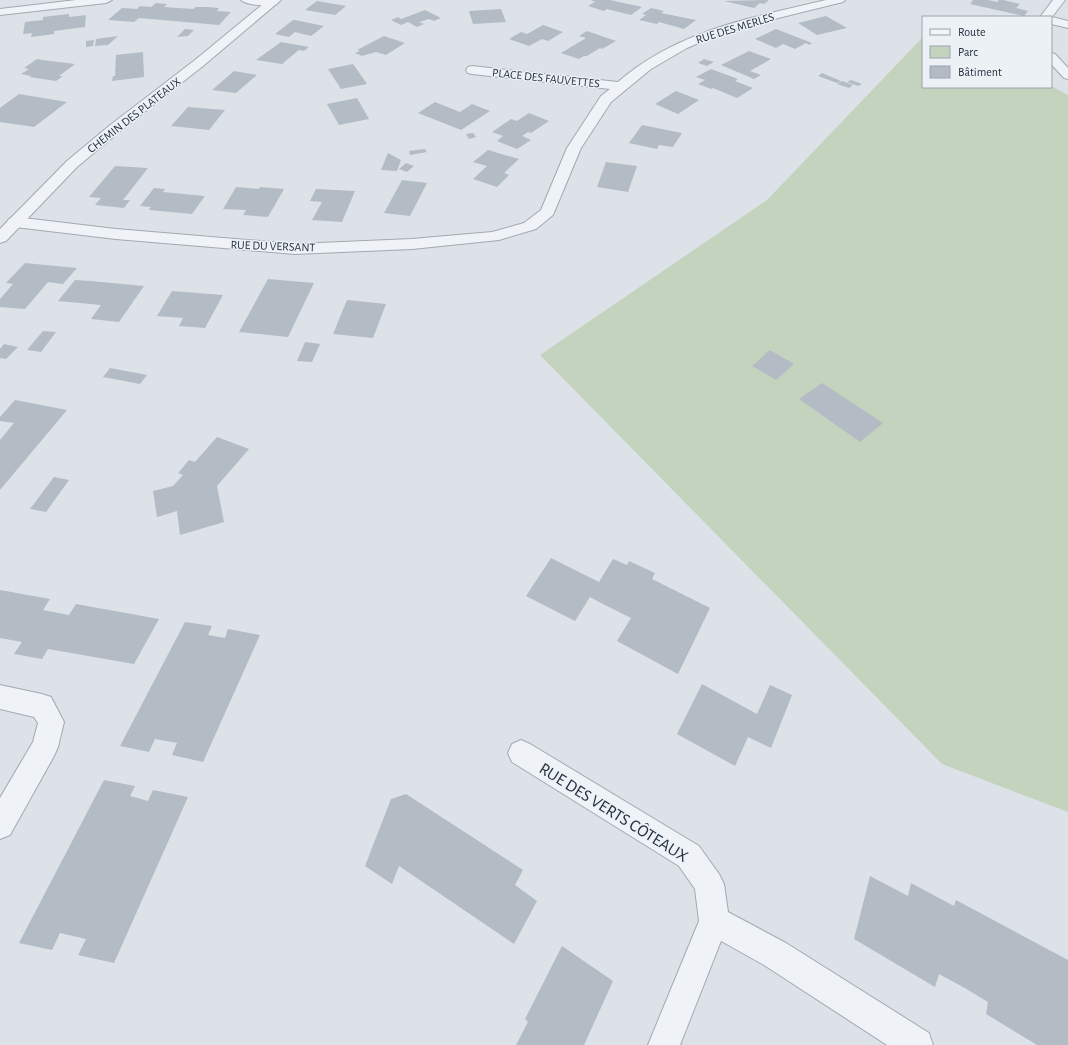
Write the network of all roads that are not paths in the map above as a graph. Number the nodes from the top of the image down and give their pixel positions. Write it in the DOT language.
graph roads {
  1 [pos="106,0"];
  2 [pos="247,0"];
  3 [pos="839,0"];
  4 [pos="1059,0"];
  5 [pos="273,1"];
  6 [pos="808,3"];
  7 [pos="0,12"];
  8 [pos="1047,16"];
  9 [pos="1052,20"];
  10 [pos="1068,25"];
  11 [pos="1052,58"];
  12 [pos="472,70"];
  13 [pos="1068,75"];
  14 [pos="620,86"];
  15 [pos="15,222"];
  16 [pos="530,226"];
  17 [pos="0,238"];
  18 [pos="0,697"];
  19 [pos="521,753"];
  20 [pos="0,825"];
  21 [pos="714,921"];
  22 [pos="664,1045"];
  23 [pos="917,1045"];
  1 -- 7 [label="street"];
  2 -- 5 [label="street"];
  3 -- 6 [label="street, RUE DES MERLES"];
  4 -- 8 [label="street"];
  5 -- 15 [label="street, CHEMIN DES PLATEAUX"];
  6 -- 14 [label="street, RUE DES MERLES"];
  9 -- 10 [label="street"];
  11 -- 13 [label="street"];
  12 -- 14 [label="street, PLACE DES FAUVETTES"];
  14 -- 16 [label="street, RUE DES MERLES"];
  15 -- 16 [label="street, RUE DU VERSANT"];
  15 -- 17 [label="street, CHEMIN DES PLATEAUX"];
  18 -- 20 [label="street"];
  19 -- 21 [label="street, RUE DES VERTS CÔTEAUX"];
  21 -- 22 [label="street, RUE DES VERTS CÔTEAUX"];
  21 -- 23 [label="street"];
}
